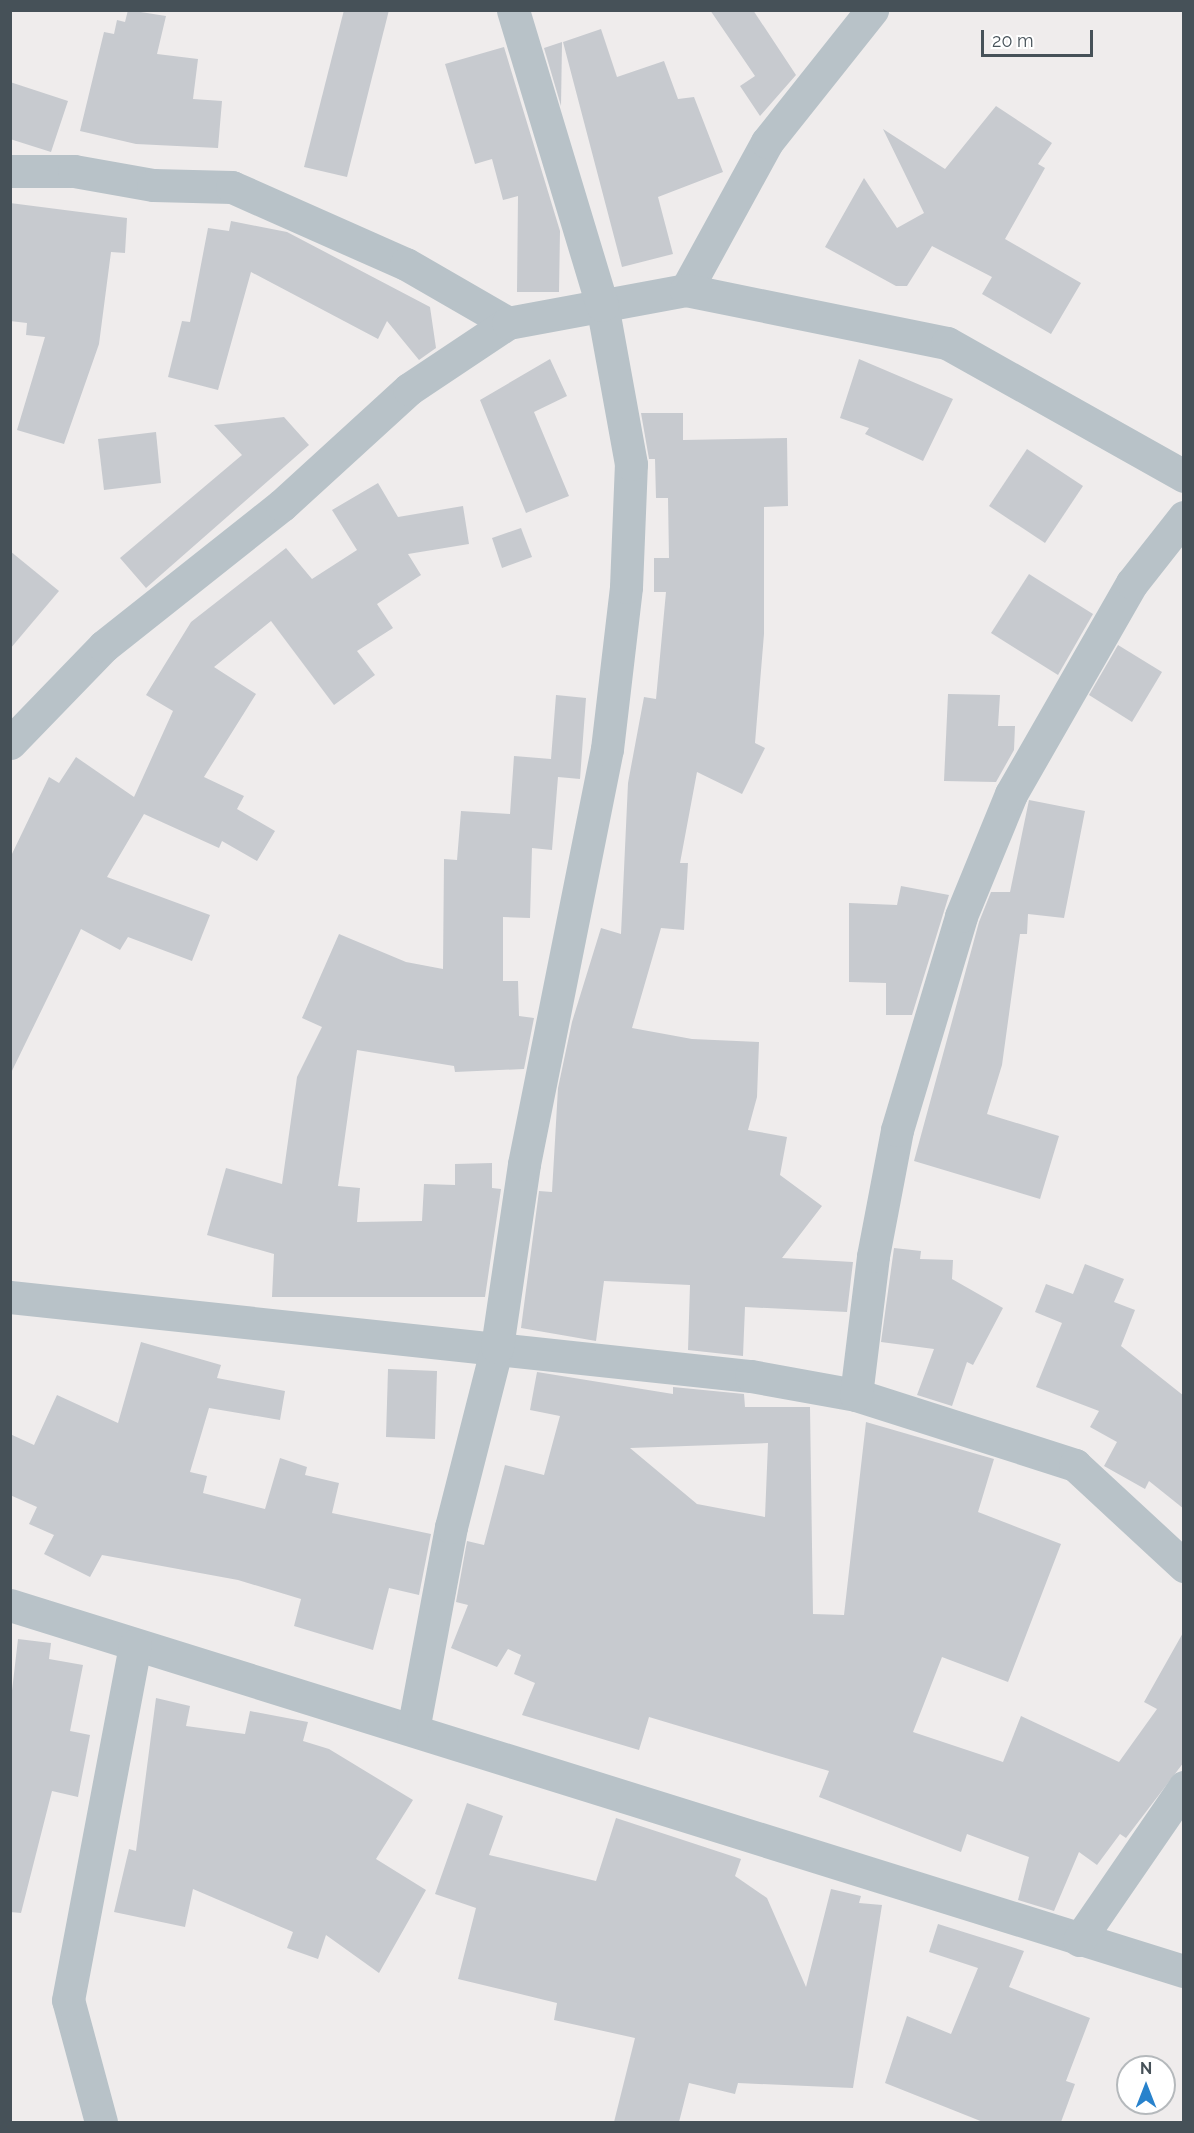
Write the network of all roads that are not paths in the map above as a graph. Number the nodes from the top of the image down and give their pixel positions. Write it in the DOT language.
graph roads {
  1 [pos="513,10"];
  2 [pos="872,10"];
  3 [pos="10,171"];
  4 [pos="686,290"];
  5 [pos="602,306"];
  6 [pos="508,323"];
  7 [pos="1184,476"];
  8 [pos="1184,516"];
  9 [pos="10,742"];
  10 [pos="10,1296"];
  11 [pos="497,1347"];
  12 [pos="856,1395"];
  13 [pos="1184,1566"];
  14 [pos="10,1605"];
  15 [pos="135,1645"];
  16 [pos="413,1730"];
  17 [pos="1184,1788"];
  18 [pos="1079,1940"];
  19 [pos="1184,1971"];
  20 [pos="101,2122"];
  1 -- 5 [label="street"];
  2 -- 4 [label="street"];
  3 -- 6 [label="street"];
  4 -- 5 [label="street"];
  4 -- 7 [label="street"];
  5 -- 6 [label="street"];
  5 -- 11 [label="street"];
  6 -- 9 [label="street"];
  8 -- 12 [label="street"];
  10 -- 11 [label="street"];
  11 -- 12 [label="street"];
  11 -- 16 [label="street"];
  12 -- 13 [label="street"];
  14 -- 15 [label="street"];
  15 -- 16 [label="street"];
  15 -- 20 [label="street"];
  16 -- 18 [label="street"];
  17 -- 18 [label="street"];
  18 -- 19 [label="street"];
}
